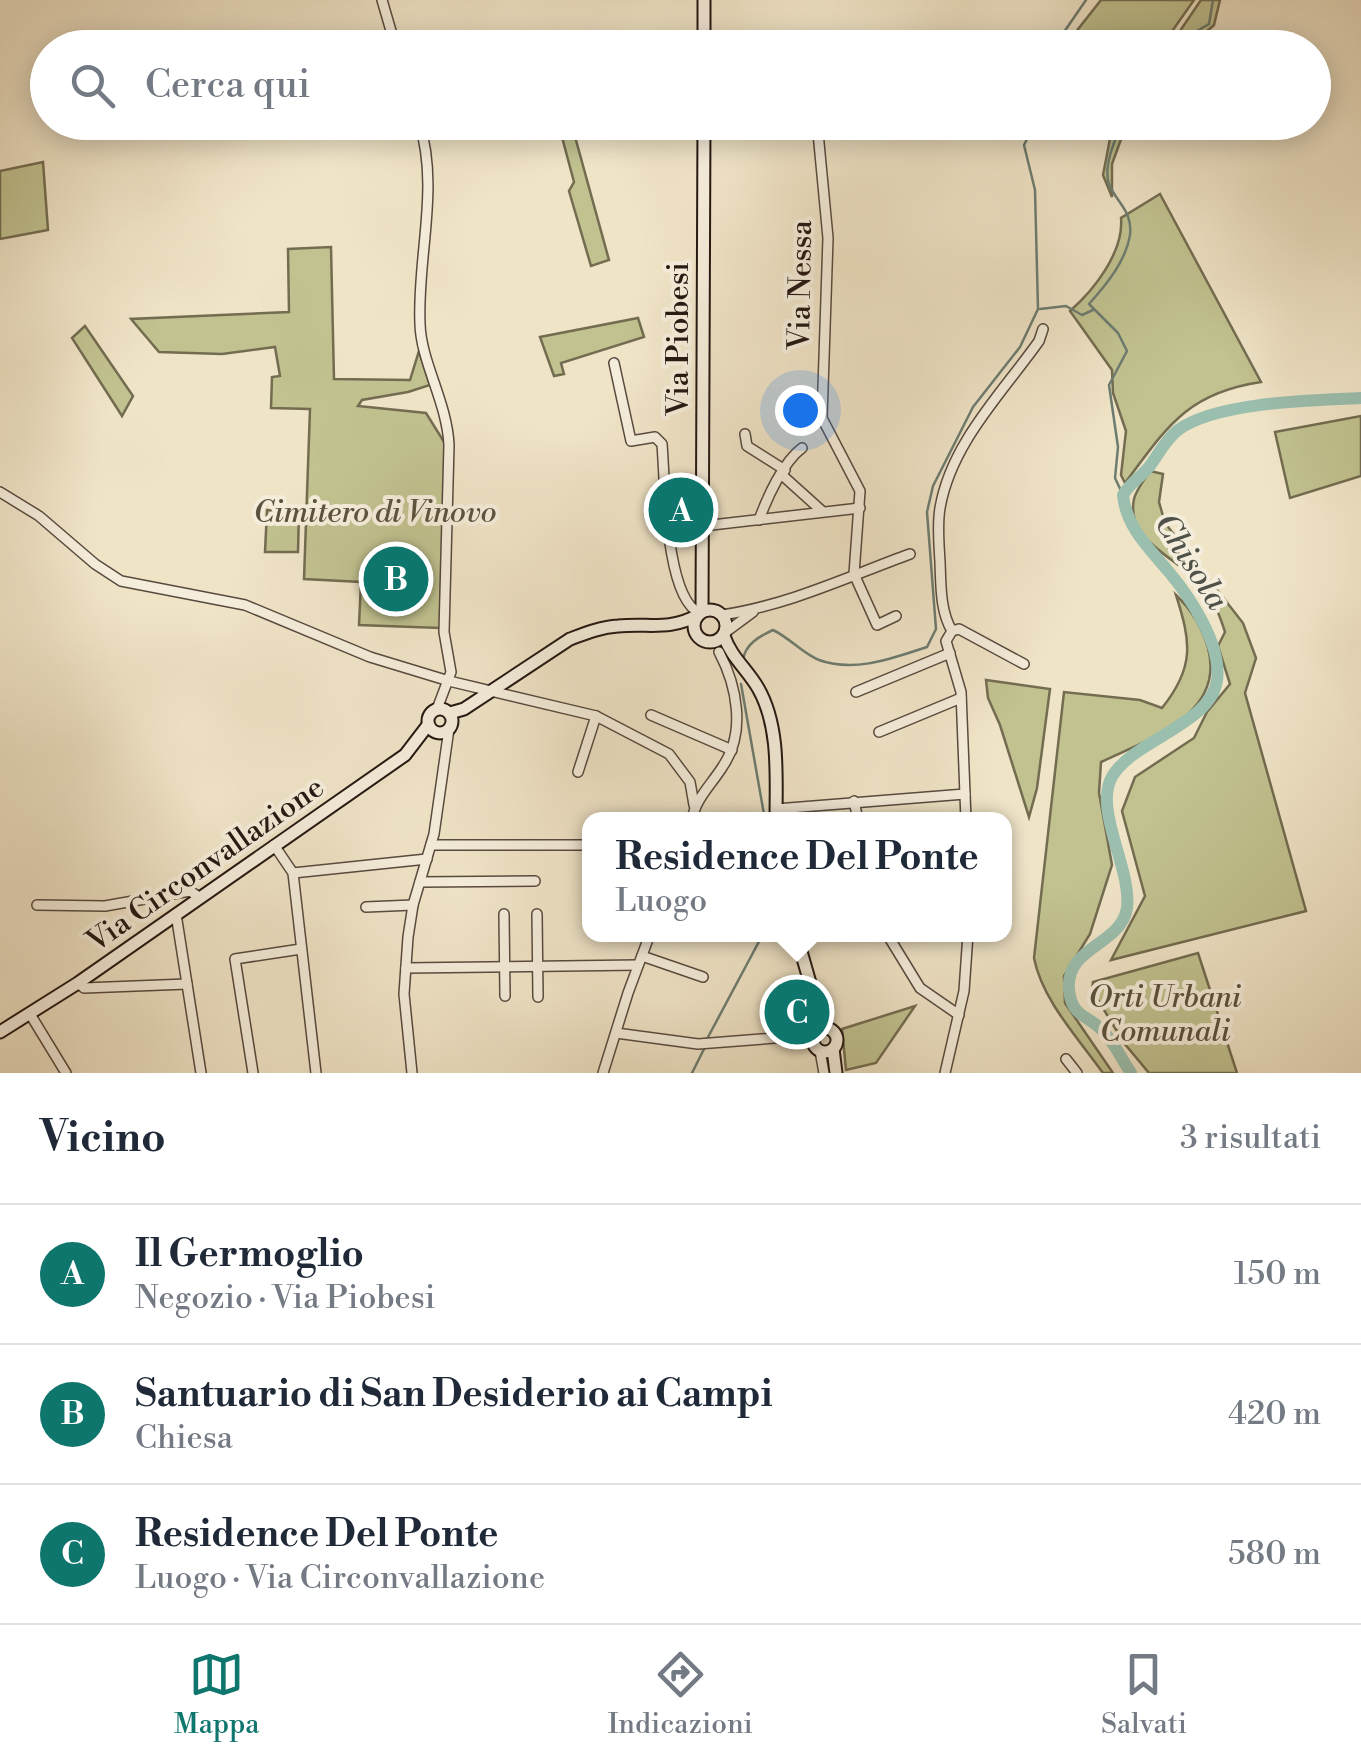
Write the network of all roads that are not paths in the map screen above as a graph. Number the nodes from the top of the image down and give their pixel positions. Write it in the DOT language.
graph roads {
  1 [pos="382,0"];
  2 [pos="704,0"];
  3 [pos="391,30"];
  4 [pos="704,30"];
  5 [pos="425,140"];
  6 [pos="704,140"];
  7 [pos="819,140"];
  8 [pos="1043,329"];
  9 [pos="614,364"];
  10 [pos="745,434"];
  11 [pos="802,448"];
  12 [pos="783,473"];
  13 [pos="0,492"];
  14 [pos="860,508"];
  15 [pos="822,511"];
  16 [pos="759,520"];
  17 [pos="703,526"];
  18 [pos="910,554"];
  19 [pos="703,555"];
  20 [pos="854,574"];
  21 [pos="755,610"];
  22 [pos="700,613"];
  23 [pos="720,613"];
  24 [pos="896,616"];
  25 [pos="652,626"];
  26 [pos="955,630"];
  27 [pos="725,634"];
  28 [pos="702,640"];
  29 [pos="719,652"];
  30 [pos="950,652"];
  31 [pos="1024,664"];
  32 [pos="449,681"];
  33 [pos="494,692"];
  34 [pos="856,692"];
  35 [pos="961,698"];
  36 [pos="765,704"];
  37 [pos="651,714"];
  38 [pos="596,716"];
  39 [pos="443,723"];
  40 [pos="879,732"];
  41 [pos="732,750"];
  42 [pos="578,772"];
  43 [pos="965,794"];
  44 [pos="854,801"];
  45 [pos="694,805"];
  46 [pos="693,812"];
  47 [pos="776,812"];
  48 [pos="788,812"];
  49 [pos="856,812"];
  50 [pos="966,812"];
  51 [pos="582,844"];
  52 [pos="274,845"];
  53 [pos="430,845"];
  54 [pos="427,858"];
  55 [pos="293,873"];
  56 [pos="535,881"];
  57 [pos="420,882"];
  58 [pos="199,897"];
  59 [pos="38,905"];
  60 [pos="414,905"];
  61 [pos="366,907"];
  62 [pos="176,914"];
  63 [pos="504,914"];
  64 [pos="538,914"];
  65 [pos="647,942"];
  66 [pos="798,942"];
  67 [pos="891,942"];
  68 [pos="967,942"];
  69 [pos="300,949"];
  70 [pos="640,960"];
  71 [pos="538,966"];
  72 [pos="505,967"];
  73 [pos="406,968"];
  74 [pos="702,977"];
  75 [pos="78,983"];
  76 [pos="187,984"];
  77 [pos="506,996"];
  78 [pos="538,997"];
  79 [pos="30,1014"];
  80 [pos="960,1014"];
  81 [pos="0,1032"];
  82 [pos="616,1033"];
  83 [pos="822,1043"];
  84 [pos="1066,1059"];
  85 [pos="66,1073"];
  86 [pos="201,1073"];
  87 [pos="253,1073"];
  88 [pos="316,1073"];
  89 [pos="412,1073"];
  90 [pos="603,1073"];
  91 [pos="824,1073"];
  92 [pos="945,1073"];
  93 [pos="1077,1073"];
  1 -- 3 [label="street"];
  2 -- 4 [label="street"];
  5 -- 32 [label="street"];
  6 -- 17 [label="street, Via Piobesi"];
  7 -- 14 [label="street, Via Nessa"];
  8 -- 26 [label="street"];
  9 -- 22 [label="street"];
  10 -- 12 [label="street"];
  11 -- 12 [label="street"];
  12 -- 15 [label="street"];
  12 -- 16 [label="street"];
  13 -- 32 [label="street"];
  14 -- 15 [label="street"];
  14 -- 20 [label="street, Via Nessa"];
  15 -- 16 [label="street"];
  16 -- 17 [label="street"];
  17 -- 19 [label="street, Via Piobesi"];
  18 -- 20 [label="street"];
  19 -- 22 [label="street, Via Piobesi"];
  19 -- 23 [label="street, Via Piobesi"];
  20 -- 21 [label="street"];
  20 -- 24 [label="street"];
  21 -- 23 [label="street"];
  21 -- 27 [label="street"];
  22 -- 23 [label="street"];
  22 -- 25 [label="street"];
  22 -- 28 [label="street"];
  23 -- 27 [label="street"];
  25 -- 28 [label="street"];
  25 -- 33 [label="street"];
  26 -- 30 [label="street"];
  26 -- 31 [label="street"];
  27 -- 28 [label="street"];
  27 -- 36 [label="street"];
  28 -- 29 [label="street"];
  29 -- 36 [label="street"];
  29 -- 41 [label="street"];
  30 -- 34 [label="street"];
  30 -- 35 [label="street"];
  32 -- 33 [label="street"];
  32 -- 39 [label="street"];
  33 -- 38 [label="street"];
  33 -- 39 [label="street"];
  35 -- 40 [label="street"];
  35 -- 43 [label="street"];
  36 -- 47 [label="street"];
  37 -- 41 [label="street"];
  38 -- 42 [label="street"];
  38 -- 45 [label="street"];
  39 -- 52 [label="street, Via Circonvallazione"];
  39 -- 53 [label="street"];
  41 -- 45 [label="street"];
  43 -- 44 [label="street"];
  43 -- 50 [label="street"];
  44 -- 48 [label="street"];
  44 -- 49 [label="street"];
  45 -- 46 [label="street"];
  51 -- 53 [label="street"];
  52 -- 55 [label="street"];
  52 -- 58 [label="street, Via Circonvallazione"];
  53 -- 54 [label="street"];
  54 -- 55 [label="street"];
  54 -- 57 [label="street"];
  55 -- 69 [label="street"];
  56 -- 57 [label="street"];
  57 -- 60 [label="street"];
  58 -- 59 [label="street"];
  58 -- 62 [label="street, Via Circonvallazione"];
  60 -- 61 [label="street"];
  60 -- 73 [label="street"];
  62 -- 75 [label="street, Via Circonvallazione"];
  62 -- 76 [label="street"];
  63 -- 72 [label="street"];
  64 -- 71 [label="street"];
  65 -- 70 [label="street"];
  66 -- 83 [label="street"];
  67 -- 80 [label="street"];
  68 -- 80 [label="street"];
  69 -- 87 [label="street"];
  69 -- 88 [label="street"];
  70 -- 71 [label="street"];
  70 -- 74 [label="street"];
  70 -- 82 [label="street"];
  71 -- 72 [label="street"];
  71 -- 78 [label="street"];
  72 -- 73 [label="street"];
  72 -- 77 [label="street"];
  73 -- 89 [label="street"];
  75 -- 76 [label="street"];
  75 -- 79 [label="street, Via Circonvallazione"];
  76 -- 86 [label="street"];
  79 -- 81 [label="street, Via Circonvallazione"];
  79 -- 85 [label="street"];
  80 -- 92 [label="street"];
  82 -- 83 [label="street"];
  82 -- 90 [label="street"];
  83 -- 91 [label="street"];
  84 -- 93 [label="street"];
}
